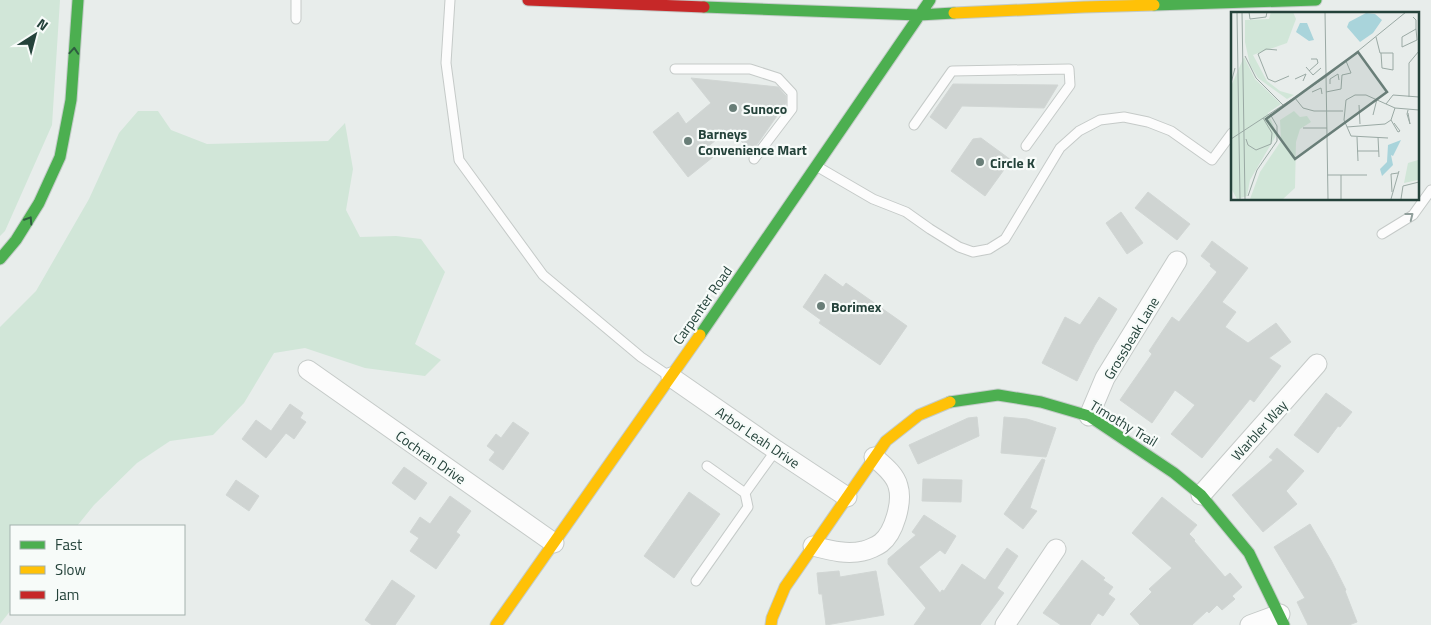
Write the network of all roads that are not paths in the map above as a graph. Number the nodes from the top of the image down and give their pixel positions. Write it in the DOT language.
graph roads {
  1 [pos="78,0"];
  2 [pos="296,0"];
  3 [pos="450,0"];
  4 [pos="528,0"];
  5 [pos="930,0"];
  6 [pos="1316,0"];
  7 [pos="1253,9"];
  8 [pos="919,15"];
  9 [pos="296,18"];
  10 [pos="675,69"];
  11 [pos="914,124"];
  12 [pos="1231,134"];
  13 [pos="1026,146"];
  14 [pos="754,159"];
  15 [pos="816,166"];
  16 [pos="1431,190"];
  17 [pos="1382,234"];
  18 [pos="0,260"];
  19 [pos="1177,261"];
  20 [pos="1317,364"];
  21 [pos="308,370"];
  22 [pos="671,377"];
  23 [pos="1089,416"];
  24 [pos="776,450"];
  25 [pos="874,457"];
  26 [pos="708,466"];
  27 [pos="745,493"];
  28 [pos="1201,495"];
  29 [pos="846,497"];
  30 [pos="554,543"];
  31 [pos="813,546"];
  32 [pos="1056,550"];
  33 [pos="696,581"];
  34 [pos="1282,620"];
  35 [pos="496,625"];
  36 [pos="771,625"];
  37 [pos="1005,625"];
  38 [pos="1250,625"];
  18 -- 1 [label="main road, one-way"];
  2 -- 9 [label="lane"];
  3 -- 22 [label="lane"];
  4 -- 8 [label="main road"];
  5 -- 8 [label="main road, Carpenter Road"];
  6 -- 7 [label="main road"];
  7 -- 8 [label="main road"];
  8 -- 15 [label="main road, Carpenter Road"];
  10 -- 14 [label="lane"];
  11 -- 13 [label="lane"];
  12 -- 15 [label="lane"];
  15 -- 22 [label="main road, Carpenter Road"];
  17 -- 16 [label="lane, one-way"];
  19 -- 23 [label="street, Grossbeak Lane"];
  20 -- 28 [label="street, Warbler Way"];
  21 -- 30 [label="street, Cochran Drive"];
  22 -- 24 [label="street, Arbor Leah Drive"];
  22 -- 30 [label="main road, Carpenter Road"];
  23 -- 25 [label="main road, Timothy Trail"];
  23 -- 28 [label="main road, Timothy Trail"];
  24 -- 27 [label="lane"];
  24 -- 29 [label="street, Arbor Leah Drive"];
  25 -- 29 [label="main road, Timothy Trail"];
  25 -- 31 [label="street"];
  26 -- 27 [label="lane"];
  27 -- 33 [label="lane"];
  28 -- 34 [label="main road, Timothy Trail"];
  29 -- 31 [label="main road, Timothy Trail"];
  30 -- 35 [label="main road, Carpenter Road"];
  31 -- 36 [label="main road, Timothy Trail"];
  32 -- 37 [label="street"];
  34 -- 38 [label="street"];
}
